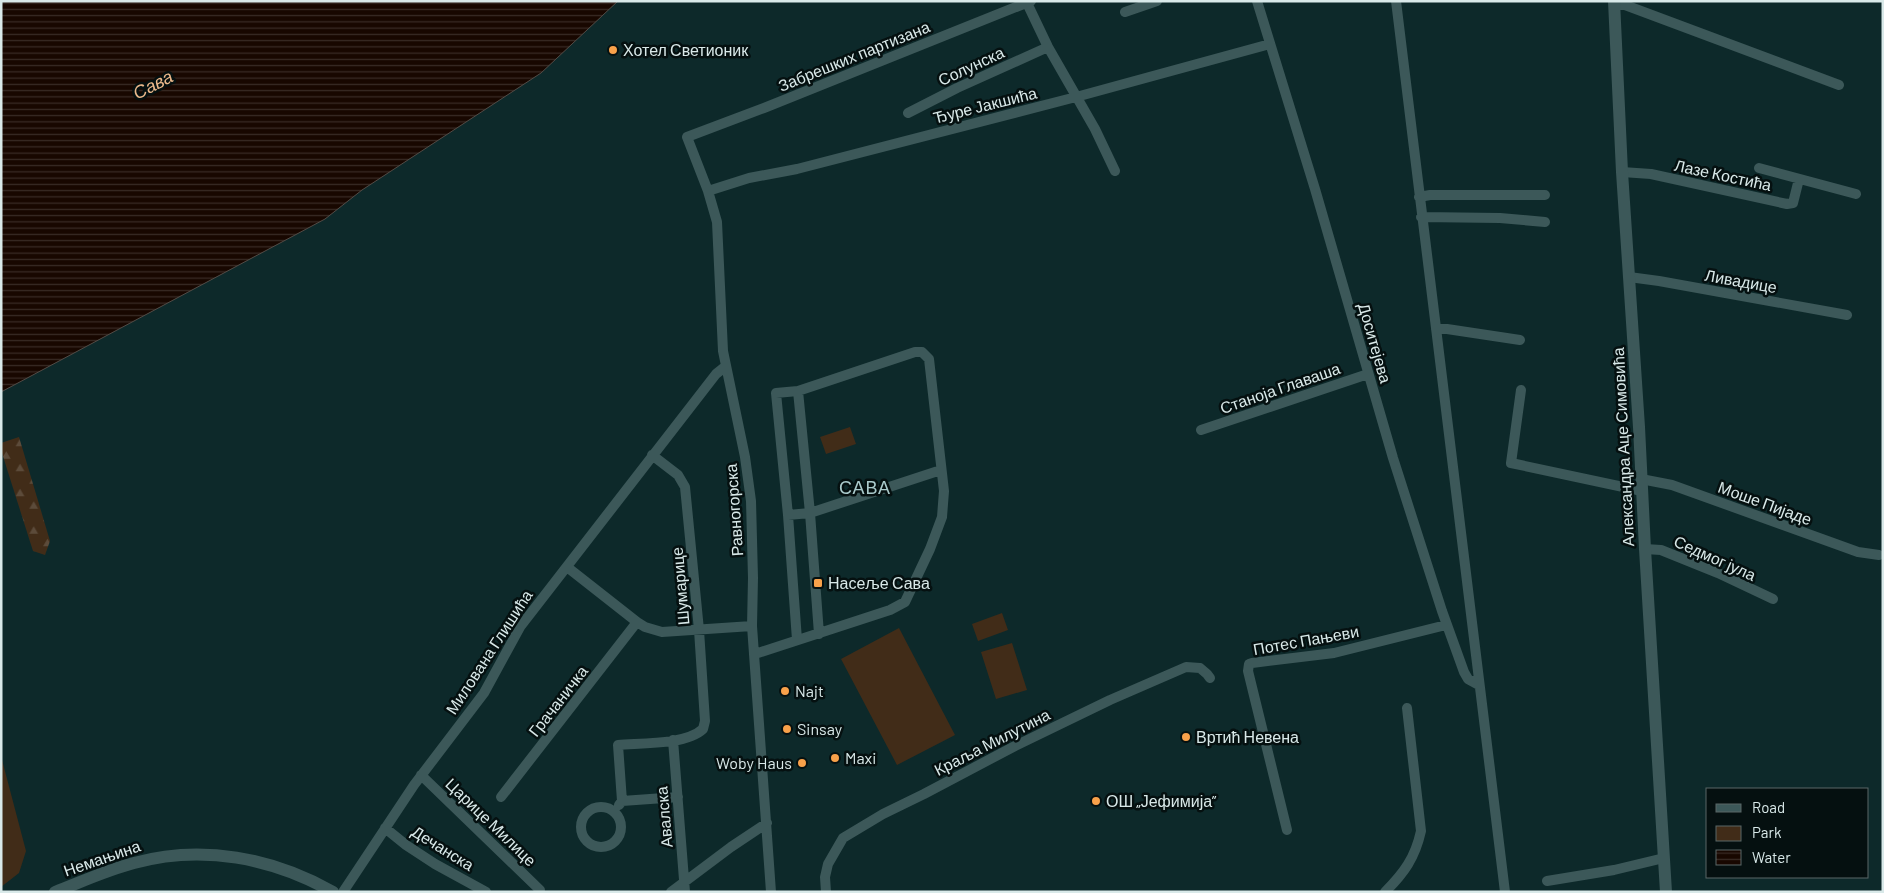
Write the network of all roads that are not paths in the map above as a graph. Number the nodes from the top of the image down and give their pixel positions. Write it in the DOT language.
graph roads {
  1 [pos="1157,1"];
  2 [pos="1257,1"];
  3 [pos="1396,1"];
  4 [pos="1029,2"];
  5 [pos="1614,3"];
  6 [pos="1125,12"];
  7 [pos="1270,44"];
  8 [pos="1048,47"];
  9 [pos="1839,85"];
  10 [pos="1076,97"];
  11 [pos="908,113"];
  12 [pos="688,136"];
  13 [pos="1759,168"];
  14 [pos="1115,171"];
  15 [pos="1622,172"];
  16 [pos="1800,179"];
  17 [pos="708,191"];
  18 [pos="1856,194"];
  19 [pos="1545,195"];
  20 [pos="1419,197"];
  21 [pos="1422,218"];
  22 [pos="1544,222"];
  23 [pos="1629,277"];
  24 [pos="1847,315"];
  25 [pos="1436,329"];
  26 [pos="1520,340"];
  27 [pos="726,366"];
  28 [pos="1368,374"];
  29 [pos="1521,390"];
  30 [pos="798,391"];
  31 [pos="1201,430"];
  32 [pos="652,455"];
  33 [pos="941,470"];
  34 [pos="1641,485"];
  35 [pos="810,513"];
  36 [pos="788,515"];
  37 [pos="1645,550"];
  38 [pos="1880,555"];
  39 [pos="567,567"];
  40 [pos="1773,599"];
  41 [pos="637,622"];
  42 [pos="1446,625"];
  43 [pos="752,626"];
  44 [pos="699,630"];
  45 [pos="819,634"];
  46 [pos="797,640"];
  47 [pos="755,654"];
  48 [pos="1210,678"];
  49 [pos="1479,685"];
  50 [pos="1407,708"];
  51 [pos="672,740"];
  52 [pos="421,776"];
  53 [pos="678,796"];
  54 [pos="501,797"];
  55 [pos="622,801"];
  56 [pos="614,811"];
  57 [pos="767,823"];
  58 [pos="385,828"];
  59 [pos="1287,830"];
  60 [pos="1664,858"];
  61 [pos="1547,881"];
  62 [pos="684,887"];
  63 [pos="540,890"];
  64 [pos="55,892"];
  65 [pos="333,892"];
  66 [pos="343,892"];
  67 [pos="486,892"];
  68 [pos="672,892"];
  69 [pos="771,892"];
  70 [pos="826,892"];
  71 [pos="1385,892"];
  72 [pos="1505,892"];
  73 [pos="1666,892"];
  1 -- 6 [label="street"];
  2 -- 7 [label="street, Доситејева"];
  3 -- 20 [label="street"];
  4 -- 8 [label="street"];
  4 -- 12 [label="street, Забрешких партизана"];
  5 -- 9 [label="street"];
  5 -- 15 [label="street, Александра Аце Симовића"];
  7 -- 10 [label="street, Ђуре Јакшића"];
  7 -- 28 [label="street, Доситејева"];
  8 -- 10 [label="street"];
  8 -- 11 [label="street, Солунска"];
  10 -- 14 [label="street"];
  10 -- 17 [label="street, Ђуре Јакшића"];
  12 -- 17 [label="street, Равногорска"];
  13 -- 16 [label="street, Лазе Костића"];
  15 -- 16 [label="street, Лазе Костића"];
  15 -- 23 [label="street, Александра Аце Симовића"];
  16 -- 18 [label="street, Лазе Костића"];
  17 -- 27 [label="street, Равногорска"];
  19 -- 20 [label="street"];
  20 -- 21 [label="street"];
  21 -- 22 [label="street"];
  21 -- 25 [label="street"];
  23 -- 24 [label="street, Ливадице"];
  23 -- 34 [label="street, Александра Аце Симовића"];
  25 -- 26 [label="street"];
  25 -- 49 [label="street"];
  27 -- 32 [label="street, Милована Глишића"];
  27 -- 43 [label="street, Равногорска"];
  28 -- 31 [label="street, Станоја Главаша"];
  28 -- 42 [label="street, Доситејева"];
  29 -- 34 [label="street, Моше Пијаде"];
  30 -- 33 [label="street"];
  30 -- 35 [label="street"];
  30 -- 36 [label="street"];
  32 -- 39 [label="street, Милована Глишића"];
  32 -- 44 [label="street, Шумарице"];
  33 -- 35 [label="street"];
  33 -- 45 [label="street"];
  34 -- 37 [label="street, Александра Аце Симовића"];
  34 -- 38 [label="street, Моше Пијаде"];
  35 -- 36 [label="street"];
  35 -- 45 [label="street"];
  36 -- 46 [label="street"];
  37 -- 40 [label="street, Седмог јула"];
  37 -- 60 [label="street, Александра Аце Симовића"];
  39 -- 41 [label="street"];
  39 -- 52 [label="street, Милована Глишића"];
  41 -- 44 [label="street"];
  41 -- 54 [label="street, Грачаничка"];
  42 -- 49 [label="street, Доситејева"];
  42 -- 59 [label="street, Потес Пањеви"];
  43 -- 44 [label="street"];
  43 -- 47 [label="street, Равногорска"];
  44 -- 51 [label="street, Шумарице"];
  45 -- 46 [label="street"];
  46 -- 47 [label="street"];
  47 -- 57 [label="street, Равногорска"];
  48 -- 70 [label="street, Краља Милутина"];
  49 -- 72 [label="street"];
  50 -- 71 [label="street"];
  51 -- 53 [label="street, Авалска"];
  51 -- 55 [label="street"];
  52 -- 58 [label="street, Милована Глишића"];
  52 -- 63 [label="street, Царице Милице"];
  53 -- 55 [label="street"];
  53 -- 62 [label="street, Авалска"];
  55 -- 56 [label="street"];
  56 -- 56 [label="street"];
  57 -- 62 [label="street"];
  57 -- 69 [label="street, Равногорска"];
  58 -- 66 [label="street, Милована Глишића"];
  58 -- 67 [label="street, Дечанска"];
  60 -- 61 [label="street"];
  60 -- 73 [label="street, Александра Аце Симовића"];
  62 -- 68 [label="street"];
  64 -- 65 [label="street, Немањина"];
}
